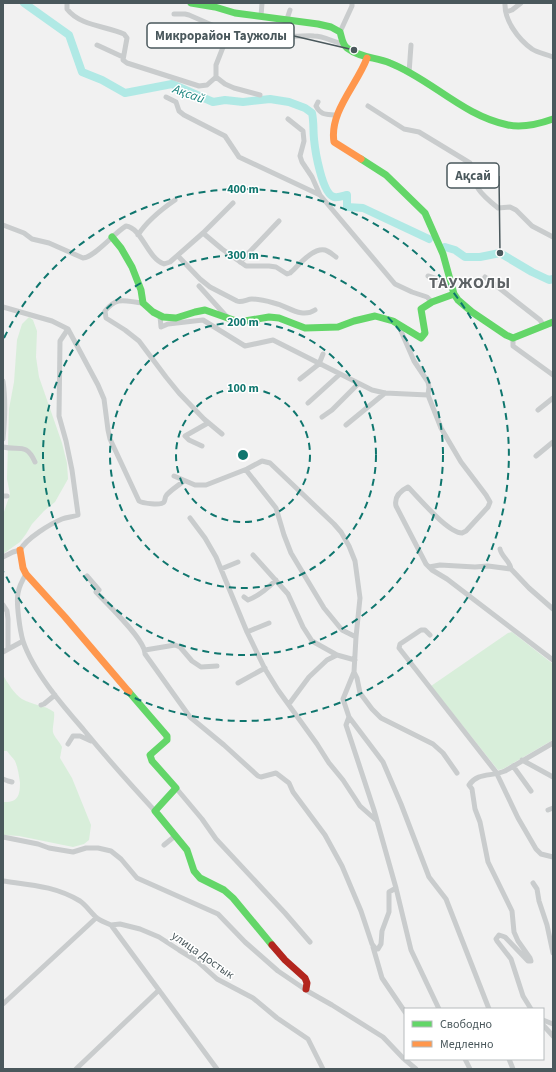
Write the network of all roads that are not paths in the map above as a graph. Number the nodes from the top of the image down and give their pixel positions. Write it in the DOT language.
graph roads {
  1 [pos="67,3"];
  2 [pos="191,3"];
  3 [pos="262,3"];
  4 [pos="352,3"];
  5 [pos="505,3"];
  6 [pos="520,3"];
  7 [pos="214,5"];
  8 [pos="290,10"];
  9 [pos="506,12"];
  10 [pos="174,14"];
  11 [pos="261,16"];
  12 [pos="287,19"];
  13 [pos="228,32"];
  14 [pos="340,32"];
  15 [pos="343,44"];
  16 [pos="97,45"];
  17 [pos="411,45"];
  18 [pos="123,57"];
  19 [pos="367,58"];
  20 [pos="553,58"];
  21 [pos="408,73"];
  22 [pos="216,77"];
  23 [pos="260,95"];
  24 [pos="166,97"];
  25 [pos="318,102"];
  26 [pos="368,106"];
  27 [pos="336,115"];
  28 [pos="288,119"];
  29 [pos="553,119"];
  30 [pos="320,195"];
  31 [pos="175,200"];
  32 [pos="233,203"];
  33 [pos="279,222"];
  34 [pos="3,225"];
  35 [pos="203,233"];
  36 [pos="138,235"];
  37 [pos="112,237"];
  38 [pos="553,237"];
  39 [pos="178,256"];
  40 [pos="336,257"];
  41 [pos="240,262"];
  42 [pos="428,276"];
  43 [pos="485,277"];
  44 [pos="450,283"];
  45 [pos="199,286"];
  46 [pos="454,294"];
  47 [pos="432,302"];
  48 [pos="143,303"];
  49 [pos="3,308"];
  50 [pos="315,310"];
  51 [pos="160,316"];
  52 [pos="228,318"];
  53 [pos="553,322"];
  54 [pos="544,326"];
  55 [pos="402,327"];
  56 [pos="68,329"];
  57 [pos="513,338"];
  58 [pos="323,354"];
  59 [pos="319,364"];
  60 [pos="340,374"];
  61 [pos="553,375"];
  62 [pos="300,379"];
  63 [pos="3,381"];
  64 [pos="358,384"];
  65 [pos="385,393"];
  66 [pos="428,395"];
  67 [pos="553,398"];
  68 [pos="308,403"];
  69 [pos="538,410"];
  70 [pos="322,417"];
  71 [pos="208,423"];
  72 [pos="346,425"];
  73 [pos="222,434"];
  74 [pos="3,439"];
  75 [pos="553,442"];
  76 [pos="202,446"];
  77 [pos="3,447"];
  78 [pos="536,456"];
  79 [pos="35,462"];
  80 [pos="246,470"];
  81 [pos="174,476"];
  82 [pos="184,481"];
  83 [pos="190,518"];
  84 [pos="500,548"];
  85 [pos="20,550"];
  86 [pos="253,555"];
  87 [pos="3,557"];
  88 [pos="238,562"];
  89 [pos="429,567"];
  90 [pos="221,569"];
  91 [pos="511,569"];
  92 [pos="26,574"];
  93 [pos="87,576"];
  94 [pos="276,580"];
  95 [pos="244,596"];
  96 [pos="3,605"];
  97 [pos="553,609"];
  98 [pos="269,623"];
  99 [pos="247,632"];
  100 [pos="430,635"];
  101 [pos="356,637"];
  102 [pos="23,641"];
  103 [pos="8,649"];
  104 [pos="146,650"];
  105 [pos="3,652"];
  106 [pos="336,655"];
  107 [pos="355,660"];
  108 [pos="553,660"];
  109 [pos="217,666"];
  110 [pos="265,668"];
  111 [pos="354,672"];
  112 [pos="238,683"];
  113 [pos="55,695"];
  114 [pos="289,704"];
  115 [pos="41,705"];
  116 [pos="349,717"];
  117 [pos="94,742"];
  118 [pos="553,743"];
  119 [pos="68,744"];
  120 [pos="546,747"];
  121 [pos="553,750"];
  122 [pos="522,760"];
  123 [pos="513,766"];
  124 [pos="457,773"];
  125 [pos="497,774"];
  126 [pos="261,777"];
  127 [pos="553,777"];
  128 [pos="3,779"];
  129 [pos="12,782"];
  130 [pos="267,782"];
  131 [pos="176,788"];
  132 [pos="531,791"];
  133 [pos="154,811"];
  134 [pos="377,821"];
  135 [pos="175,836"];
  136 [pos="3,837"];
  137 [pos="164,846"];
  138 [pos="553,857"];
  139 [pos="3,881"];
  140 [pos="533,883"];
  141 [pos="396,888"];
  142 [pos="96,918"];
  143 [pos="111,925"];
  144 [pos="310,942"];
  145 [pos="376,947"];
  146 [pos="553,952"];
  147 [pos="306,989"];
  148 [pos="158,990"];
  149 [pos="3,1004"];
  150 [pos="439,1008"];
  151 [pos="490,1008"];
  152 [pos="530,1008"];
  153 [pos="404,1011"];
  154 [pos="544,1026"];
  155 [pos="553,1036"];
  156 [pos="404,1059"];
  157 [pos="405,1060"];
  158 [pos="466,1060"];
  159 [pos="76,1069"];
  160 [pos="217,1069"];
  161 [pos="323,1069"];
  162 [pos="416,1069"];
  163 [pos="470,1069"];
  1 -- 18 [label="street"];
  2 -- 7 [label="street"];
  3 -- 11 [label="street"];
  4 -- 14 [label="street"];
  5 -- 9 [label="street"];
  6 -- 9 [label="street"];
  7 -- 11 [label="street"];
  8 -- 12 [label="street"];
  9 -- 20 [label="street"];
  10 -- 13 [label="street"];
  11 -- 12 [label="street"];
  12 -- 14 [label="street"];
  13 -- 15 [label="street"];
  13 -- 22 [label="street"];
  14 -- 15 [label="street"];
  15 -- 19 [label="street"];
  16 -- 18 [label="street"];
  17 -- 21 [label="street"];
  18 -- 22 [label="street"];
  19 -- 21 [label="street"];
  19 -- 27 [label="street"];
  21 -- 29 [label="street"];
  22 -- 23 [label="street"];
  24 -- 30 [label="street"];
  25 -- 27 [label="street"];
  26 -- 38 [label="street"];
  27 -- 44 [label="street"];
  28 -- 30 [label="street"];
  30 -- 47 [label="street"];
  31 -- 36 [label="street"];
  32 -- 35 [label="street"];
  33 -- 41 [label="street"];
  34 -- 37 [label="street"];
  35 -- 39 [label="street"];
  35 -- 41 [label="street"];
  36 -- 37 [label="street"];
  36 -- 39 [label="street"];
  37 -- 48 [label="street"];
  39 -- 50 [label="street"];
  40 -- 41 [label="street"];
  42 -- 44 [label="street"];
  43 -- 54 [label="street"];
  44 -- 46 [label="street"];
  45 -- 52 [label="street"];
  46 -- 47 [label="street"];
  46 -- 57 [label="street"];
  47 -- 55 [label="street"];
  48 -- 51 [label="street"];
  48 -- 71 [label="street"];
  49 -- 56 [label="street"];
  51 -- 52 [label="street"];
  51 -- 59 [label="street"];
  52 -- 55 [label="street"];
  53 -- 54 [label="street"];
  54 -- 57 [label="street"];
  55 -- 66 [label="street"];
  56 -- 82 [label="street"];
  56 -- 85 [label="street"];
  57 -- 61 [label="street"];
  58 -- 59 [label="street"];
  59 -- 60 [label="street"];
  59 -- 62 [label="street"];
  60 -- 64 [label="street"];
  60 -- 68 [label="street"];
  63 -- 74 [label="street"];
  64 -- 65 [label="street"];
  64 -- 70 [label="street"];
  65 -- 66 [label="street"];
  65 -- 72 [label="street"];
  66 -- 89 [label="street"];
  67 -- 69 [label="street"];
  71 -- 73 [label="street"];
  71 -- 76 [label="street"];
  75 -- 78 [label="street"];
  77 -- 79 [label="street"];
  80 -- 82 [label="street"];
  80 -- 101 [label="street"];
  80 -- 101 [label="street"];
  81 -- 82 [label="street"];
  83 -- 90 [label="street"];
  84 -- 91 [label="street"];
  85 -- 87 [label="street"];
  85 -- 92 [label="street"];
  86 -- 94 [label="street"];
  88 -- 90 [label="street"];
  89 -- 91 [label="street"];
  89 -- 108 [label="street"];
  90 -- 99 [label="street"];
  91 -- 97 [label="street"];
  92 -- 102 [label="street"];
  92 -- 131 [label="street"];
  93 -- 104 [label="street"];
  94 -- 95 [label="street"];
  94 -- 106 [label="street"];
  96 -- 103 [label="street"];
  98 -- 99 [label="street"];
  99 -- 110 [label="street"];
  100 -- 125 [label="street"];
  101 -- 107 [label="street"];
  102 -- 103 [label="street"];
  102 -- 113 [label="street"];
  103 -- 105 [label="street"];
  104 -- 109 [label="street"];
  104 -- 126 [label="street"];
  106 -- 107 [label="street"];
  106 -- 114 [label="street"];
  107 -- 111 [label="street"];
  110 -- 112 [label="street"];
  110 -- 114 [label="street"];
  111 -- 116 [label="street"];
  111 -- 124 [label="street"];
  113 -- 115 [label="street"];
  113 -- 117 [label="street"];
  114 -- 134 [label="street"];
  116 -- 134 [label="street"];
  116 -- 151 [label="street"];
  117 -- 119 [label="street"];
  117 -- 133 [label="street"];
  118 -- 120 [label="street"];
  120 -- 121 [label="street"];
  120 -- 122 [label="street"];
  122 -- 123 [label="street"];
  122 -- 127 [label="street"];
  123 -- 125 [label="street"];
  123 -- 132 [label="street"];
  125 -- 138 [label="street"];
  125 -- 152 [label="street"];
  126 -- 130 [label="street"];
  126 -- 145 [label="street"];
  128 -- 129 [label="street"];
  131 -- 133 [label="street"];
  131 -- 144 [label="street"];
  133 -- 135 [label="street"];
  134 -- 141 [label="street"];
  135 -- 137 [label="street"];
  135 -- 147 [label="street"];
  136 -- 147 [label="street"];
  139 -- 142 [label="street"];
  140 -- 146 [label="street"];
  141 -- 145 [label="street"];
  141 -- 150 [label="street"];
  142 -- 143 [label="street"];
  142 -- 149 [label="street"];
  143 -- 148 [label="street"];
  143 -- 161 [label="street, улица Достык"];
  145 -- 153 [label="street"];
  147 -- 156 [label="street"];
  148 -- 159 [label="street"];
  148 -- 160 [label="street"];
  154 -- 155 [label="street"];
  157 -- 162 [label="street"];
  158 -- 163 [label="street"];
}
